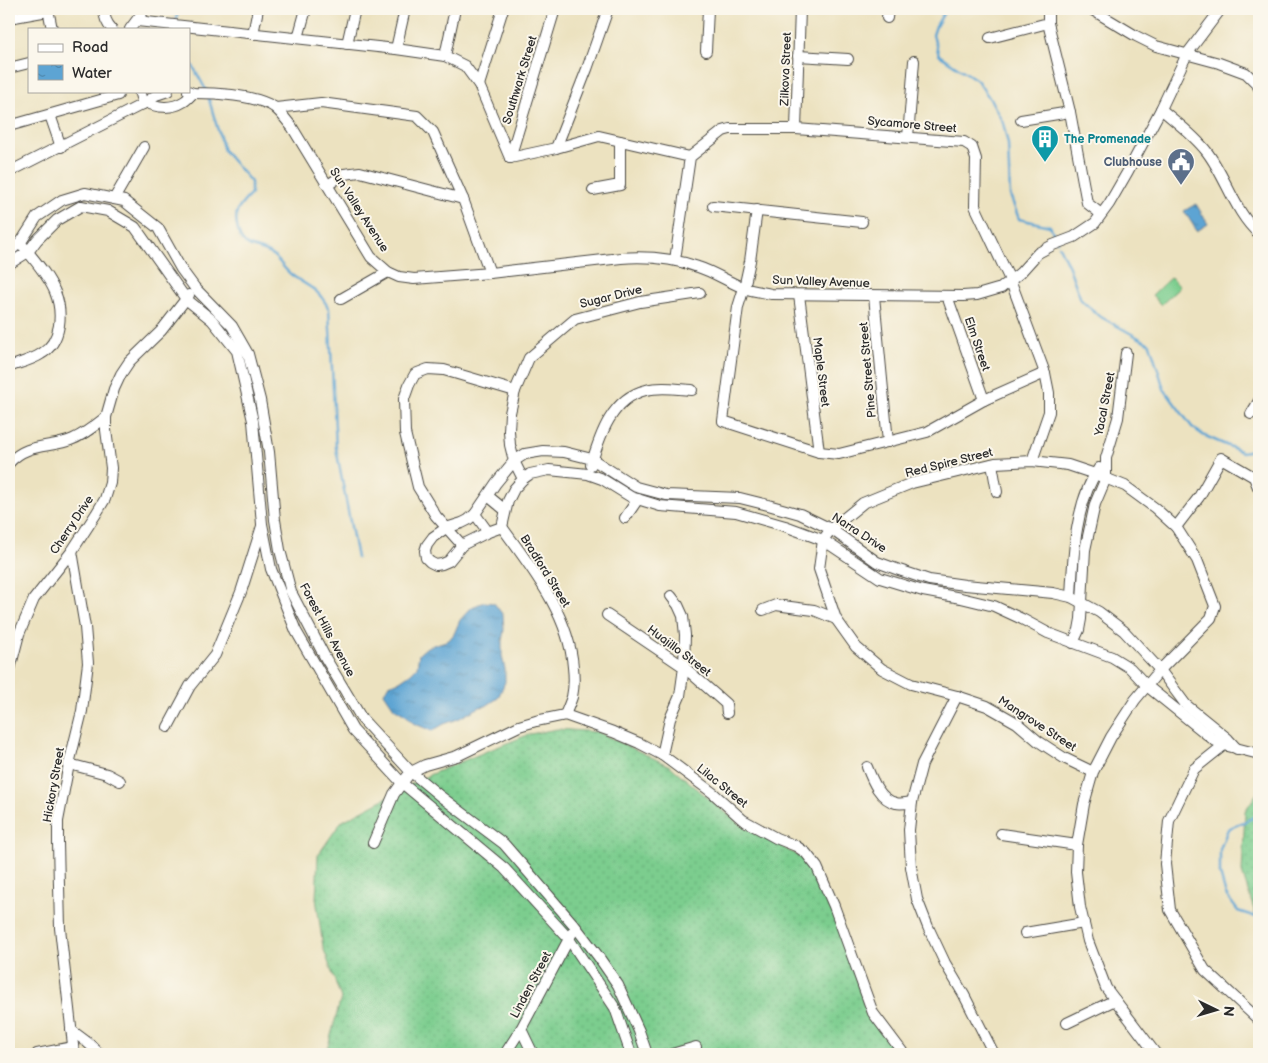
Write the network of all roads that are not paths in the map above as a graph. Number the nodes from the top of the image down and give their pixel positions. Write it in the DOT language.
graph roads {
  1 [pos="104,9"];
  2 [pos="145,9"];
  3 [pos="258,9"];
  4 [pos="306,9"];
  5 [pos="356,9"];
  6 [pos="404,9"];
  7 [pos="455,9"];
  8 [pos="503,9"];
  9 [pos="555,9"];
  10 [pos="608,9"];
  11 [pos="708,9"];
  12 [pos="800,9"];
  13 [pos="1048,9"];
  14 [pos="1091,9"];
  15 [pos="1221,9"];
  16 [pos="48,10"];
  17 [pos="13,14"];
  18 [pos="1048,23"];
  19 [pos="131,26"];
  20 [pos="52,28"];
  21 [pos="111,28"];
  22 [pos="253,34"];
  23 [pos="298,38"];
  24 [pos="990,38"];
  25 [pos="347,44"];
  26 [pos="396,49"];
  27 [pos="706,51"];
  28 [pos="1187,54"];
  29 [pos="445,56"];
  30 [pos="798,56"];
  31 [pos="848,58"];
  32 [pos="914,61"];
  33 [pos="28,64"];
  34 [pos="9,68"];
  35 [pos="1258,84"];
  36 [pos="479,85"];
  37 [pos="140,92"];
  38 [pos="165,92"];
  39 [pos="194,93"];
  40 [pos="118,94"];
  41 [pos="145,103"];
  42 [pos="276,108"];
  43 [pos="1161,109"];
  44 [pos="1070,112"];
  45 [pos="50,114"];
  46 [pos="1021,120"];
  47 [pos="9,126"];
  48 [pos="796,129"];
  49 [pos="908,137"];
  50 [pos="620,141"];
  51 [pos="61,147"];
  52 [pos="144,147"];
  53 [pos="556,148"];
  54 [pos="690,157"];
  55 [pos="510,158"];
  56 [pos="9,172"];
  57 [pos="328,185"];
  58 [pos="593,190"];
  59 [pos="114,199"];
  60 [pos="463,199"];
  61 [pos="713,206"];
  62 [pos="757,210"];
  63 [pos="1101,214"];
  64 [pos="862,222"];
  65 [pos="1259,234"];
  66 [pos="21,242"];
  67 [pos="9,252"];
  68 [pos="28,252"];
  69 [pos="675,260"];
  70 [pos="9,264"];
  71 [pos="388,272"];
  72 [pos="490,273"];
  73 [pos="1011,282"];
  74 [pos="195,288"];
  75 [pos="744,288"];
  76 [pos="700,293"];
  77 [pos="799,295"];
  78 [pos="874,296"];
  79 [pos="947,296"];
  80 [pos="186,299"];
  81 [pos="341,299"];
  82 [pos="1126,353"];
  83 [pos="9,367"];
  84 [pos="1045,373"];
  85 [pos="692,390"];
  86 [pos="514,391"];
  87 [pos="984,400"];
  88 [pos="1259,401"];
  89 [pos="1251,414"];
  90 [pos="106,417"];
  91 [pos="888,442"];
  92 [pos="819,452"];
  93 [pos="1106,458"];
  94 [pos="592,459"];
  95 [pos="514,461"];
  96 [pos="1032,462"];
  97 [pos="9,463"];
  98 [pos="992,464"];
  99 [pos="588,474"];
  100 [pos="1095,474"];
  101 [pos="1106,478"];
  102 [pos="523,479"];
  103 [pos="1258,488"];
  104 [pos="997,492"];
  105 [pos="488,496"];
  106 [pos="638,499"];
  107 [pos="506,510"];
  108 [pos="475,514"];
  109 [pos="625,518"];
  110 [pos="275,520"];
  111 [pos="262,524"];
  112 [pos="1176,527"];
  113 [pos="446,528"];
  114 [pos="502,528"];
  115 [pos="831,529"];
  116 [pos="488,532"];
  117 [pos="823,540"];
  118 [pos="462,545"];
  119 [pos="72,551"];
  120 [pos="671,596"];
  121 [pos="1071,598"];
  122 [pos="1083,604"];
  123 [pos="763,610"];
  124 [pos="607,615"];
  125 [pos="836,620"];
  126 [pos="1073,643"];
  127 [pos="684,667"];
  128 [pos="1160,670"];
  129 [pos="9,673"];
  130 [pos="1147,686"];
  131 [pos="957,696"];
  132 [pos="728,713"];
  133 [pos="565,715"];
  134 [pos="168,727"];
  135 [pos="1226,742"];
  136 [pos="1259,754"];
  137 [pos="662,755"];
  138 [pos="69,764"];
  139 [pos="867,766"];
  140 [pos="412,772"];
  141 [pos="1093,772"];
  142 [pos="120,781"];
  143 [pos="402,783"];
  144 [pos="912,802"];
  145 [pos="1001,834"];
  146 [pos="373,843"];
  147 [pos="1077,845"];
  148 [pos="1084,923"];
  149 [pos="575,926"];
  150 [pos="1025,933"];
  151 [pos="569,939"];
  152 [pos="1115,1000"];
  153 [pos="1259,1020"];
  154 [pos="1067,1023"];
  155 [pos="521,1029"];
  156 [pos="71,1030"];
  157 [pos="696,1047"];
  158 [pos="74,1051"];
  159 [pos="37,1054"];
  160 [pos="100,1054"];
  161 [pos="505,1054"];
  162 [pos="533,1054"];
  163 [pos="631,1054"];
  164 [pos="647,1054"];
  165 [pos="672,1054"];
  166 [pos="904,1054"];
  167 [pos="994,1054"];
  168 [pos="1156,1054"];
  1 -- 21 [label="street"];
  2 -- 19 [label="street"];
  3 -- 22 [label="street"];
  4 -- 23 [label="street"];
  5 -- 25 [label="street"];
  6 -- 26 [label="street"];
  7 -- 29 [label="street"];
  8 -- 36 [label="street"];
  9 -- 55 [label="street, Southwark Street"];
  10 -- 53 [label="street"];
  11 -- 27 [label="street"];
  12 -- 30 [label="street, Zilkova Street"];
  13 -- 18 [label="street"];
  14 -- 28 [label="street"];
  15 -- 28 [label="street, Sun Valley Avenue"];
  16 -- 17 [label="street"];
  16 -- 20 [label="street"];
  18 -- 24 [label="street"];
  18 -- 44 [label="street"];
  19 -- 22 [label="street"];
  22 -- 23 [label="street"];
  23 -- 25 [label="street"];
  25 -- 26 [label="street"];
  26 -- 29 [label="street"];
  28 -- 35 [label="street"];
  28 -- 43 [label="street, Sun Valley Avenue"];
  29 -- 36 [label="street"];
  30 -- 31 [label="street"];
  30 -- 48 [label="street, Zilkova Street"];
  32 -- 49 [label="street"];
  33 -- 34 [label="street"];
  36 -- 55 [label="street"];
  37 -- 41 [label="street"];
  38 -- 41 [label="street"];
  39 -- 41 [label="street, Sun Valley Avenue"];
  39 -- 42 [label="street, Sun Valley Avenue"];
  40 -- 45 [label="street"];
  41 -- 51 [label="street"];
  42 -- 57 [label="street, Sun Valley Avenue"];
  42 -- 60 [label="street"];
  43 -- 63 [label="street, Sun Valley Avenue"];
  43 -- 65 [label="street"];
  44 -- 46 [label="street"];
  44 -- 63 [label="street"];
  45 -- 47 [label="street"];
  45 -- 51 [label="street"];
  48 -- 49 [label="street, Sycamore Street"];
  48 -- 54 [label="street, Sycamore Street"];
  49 -- 73 [label="street, Sycamore Street"];
  50 -- 53 [label="street"];
  50 -- 54 [label="street"];
  50 -- 58 [label="street"];
  51 -- 56 [label="street"];
  52 -- 59 [label="street"];
  53 -- 55 [label="street"];
  54 -- 69 [label="street"];
  57 -- 60 [label="street"];
  57 -- 71 [label="street, Sun Valley Avenue"];
  59 -- 66 [label="street, Forest Hills Avenue"];
  59 -- 74 [label="street, Forest Hills Avenue"];
  60 -- 72 [label="street"];
  61 -- 62 [label="street"];
  62 -- 64 [label="street"];
  62 -- 75 [label="street"];
  63 -- 73 [label="street, Sun Valley Avenue"];
  66 -- 67 [label="street, Forest Hills Avenue"];
  66 -- 68 [label="street"];
  68 -- 70 [label="street, Forest Hills Avenue"];
  68 -- 80 [label="street, Forest Hills Avenue"];
  68 -- 83 [label="street"];
  69 -- 72 [label="street, Sun Valley Avenue"];
  69 -- 75 [label="street, Sun Valley Avenue"];
  71 -- 72 [label="street, Sun Valley Avenue"];
  71 -- 81 [label="street"];
  73 -- 79 [label="street, Sun Valley Avenue"];
  73 -- 84 [label="street, Sycamore Street"];
  74 -- 80 [label="street, Cherry Drive"];
  74 -- 110 [label="street, Forest Hills Avenue"];
  75 -- 77 [label="street, Sun Valley Avenue"];
  75 -- 92 [label="street"];
  76 -- 86 [label="street, Sugar Drive"];
  77 -- 78 [label="street, Sun Valley Avenue"];
  77 -- 92 [label="street, Maple Street"];
  78 -- 79 [label="street, Sun Valley Avenue"];
  78 -- 91 [label="street, Pine Street Street"];
  79 -- 87 [label="street, Elm Street"];
  80 -- 90 [label="street, Cherry Drive"];
  80 -- 111 [label="street, Forest Hills Avenue"];
  82 -- 93 [label="street, Yacal Street"];
  84 -- 87 [label="street"];
  84 -- 96 [label="street, Sycamore Street"];
  85 -- 94 [label="street"];
  86 -- 95 [label="street, Sugar Drive"];
  86 -- 113 [label="street"];
  87 -- 91 [label="street"];
  88 -- 89 [label="street"];
  90 -- 97 [label="street"];
  90 -- 119 [label="street, Cherry Drive"];
  91 -- 92 [label="street"];
  93 -- 100 [label="street"];
  93 -- 101 [label="street"];
  94 -- 95 [label="street, Narra Drive"];
  94 -- 99 [label="street"];
  94 -- 115 [label="street, Narra Drive"];
  95 -- 102 [label="street, Sugar Drive"];
  95 -- 105 [label="street, Narra Drive"];
  96 -- 98 [label="street, Red Spire Street"];
  96 -- 100 [label="street, Red Spire Street"];
  98 -- 104 [label="street"];
  98 -- 115 [label="street, Red Spire Street"];
  99 -- 102 [label="street, Narra Drive"];
  99 -- 106 [label="street, Narra Drive"];
  100 -- 101 [label="street, Red Spire Street"];
  100 -- 121 [label="street"];
  101 -- 112 [label="street, Red Spire Street"];
  101 -- 122 [label="street"];
  102 -- 107 [label="street"];
  103 -- 112 [label="street"];
  105 -- 107 [label="street"];
  105 -- 108 [label="street, Narra Drive"];
  106 -- 109 [label="street"];
  106 -- 117 [label="street, Narra Drive"];
  107 -- 114 [label="street"];
  108 -- 113 [label="street"];
  108 -- 116 [label="street"];
  110 -- 111 [label="street"];
  110 -- 140 [label="street, Forest Hills Avenue"];
  111 -- 134 [label="street"];
  111 -- 143 [label="street, Forest Hills Avenue"];
  112 -- 128 [label="street, Red Spire Street"];
  113 -- 118 [label="street"];
  113 -- 118 [label="street"];
  114 -- 116 [label="street"];
  114 -- 133 [label="street, Bradford Street"];
  115 -- 117 [label="street, Red Spire Street"];
  115 -- 121 [label="street, Narra Drive"];
  116 -- 118 [label="street"];
  117 -- 125 [label="street, Mangrove Street"];
  117 -- 126 [label="street, Narra Drive"];
  119 -- 129 [label="street, Cherry Drive"];
  119 -- 138 [label="street, Hickory Street"];
  120 -- 127 [label="street"];
  121 -- 122 [label="street, Narra Drive"];
  122 -- 126 [label="street"];
  122 -- 128 [label="street, Narra Drive"];
  123 -- 125 [label="street"];
  124 -- 127 [label="street, Huajillo Street"];
  125 -- 131 [label="street, Mangrove Street"];
  126 -- 130 [label="street, Narra Drive"];
  127 -- 132 [label="street, Huajillo Street"];
  127 -- 137 [label="street"];
  128 -- 130 [label="street, Red Spire Street"];
  128 -- 135 [label="street, Narra Drive"];
  130 -- 135 [label="street, Narra Drive"];
  130 -- 141 [label="street, Red Spire Street"];
  131 -- 141 [label="street, Mangrove Street"];
  131 -- 144 [label="street"];
  133 -- 137 [label="street, Lilac Street"];
  133 -- 140 [label="street"];
  135 -- 136 [label="street, Narra Drive"];
  135 -- 153 [label="street"];
  137 -- 166 [label="street, Lilac Street"];
  138 -- 142 [label="street"];
  138 -- 156 [label="street, Hickory Street"];
  139 -- 144 [label="street"];
  140 -- 143 [label="street"];
  140 -- 149 [label="street, Forest Hills Avenue"];
  141 -- 147 [label="street, Red Spire Street"];
  143 -- 146 [label="street"];
  143 -- 151 [label="street, Forest Hills Avenue"];
  144 -- 167 [label="street"];
  145 -- 147 [label="street"];
  147 -- 148 [label="street, Red Spire Street"];
  148 -- 150 [label="street"];
  148 -- 152 [label="street, Red Spire Street"];
  149 -- 151 [label="street, Linden Street"];
  149 -- 164 [label="street, Forest Hills Avenue"];
  151 -- 155 [label="street, Linden Street"];
  151 -- 163 [label="street, Forest Hills Avenue"];
  152 -- 154 [label="street"];
  152 -- 168 [label="street, Red Spire Street"];
  155 -- 161 [label="street, Linden Street"];
  155 -- 162 [label="street"];
  156 -- 158 [label="street, Hickory Street"];
  156 -- 160 [label="street"];
  157 -- 165 [label="street"];
  158 -- 159 [label="street"];
}
